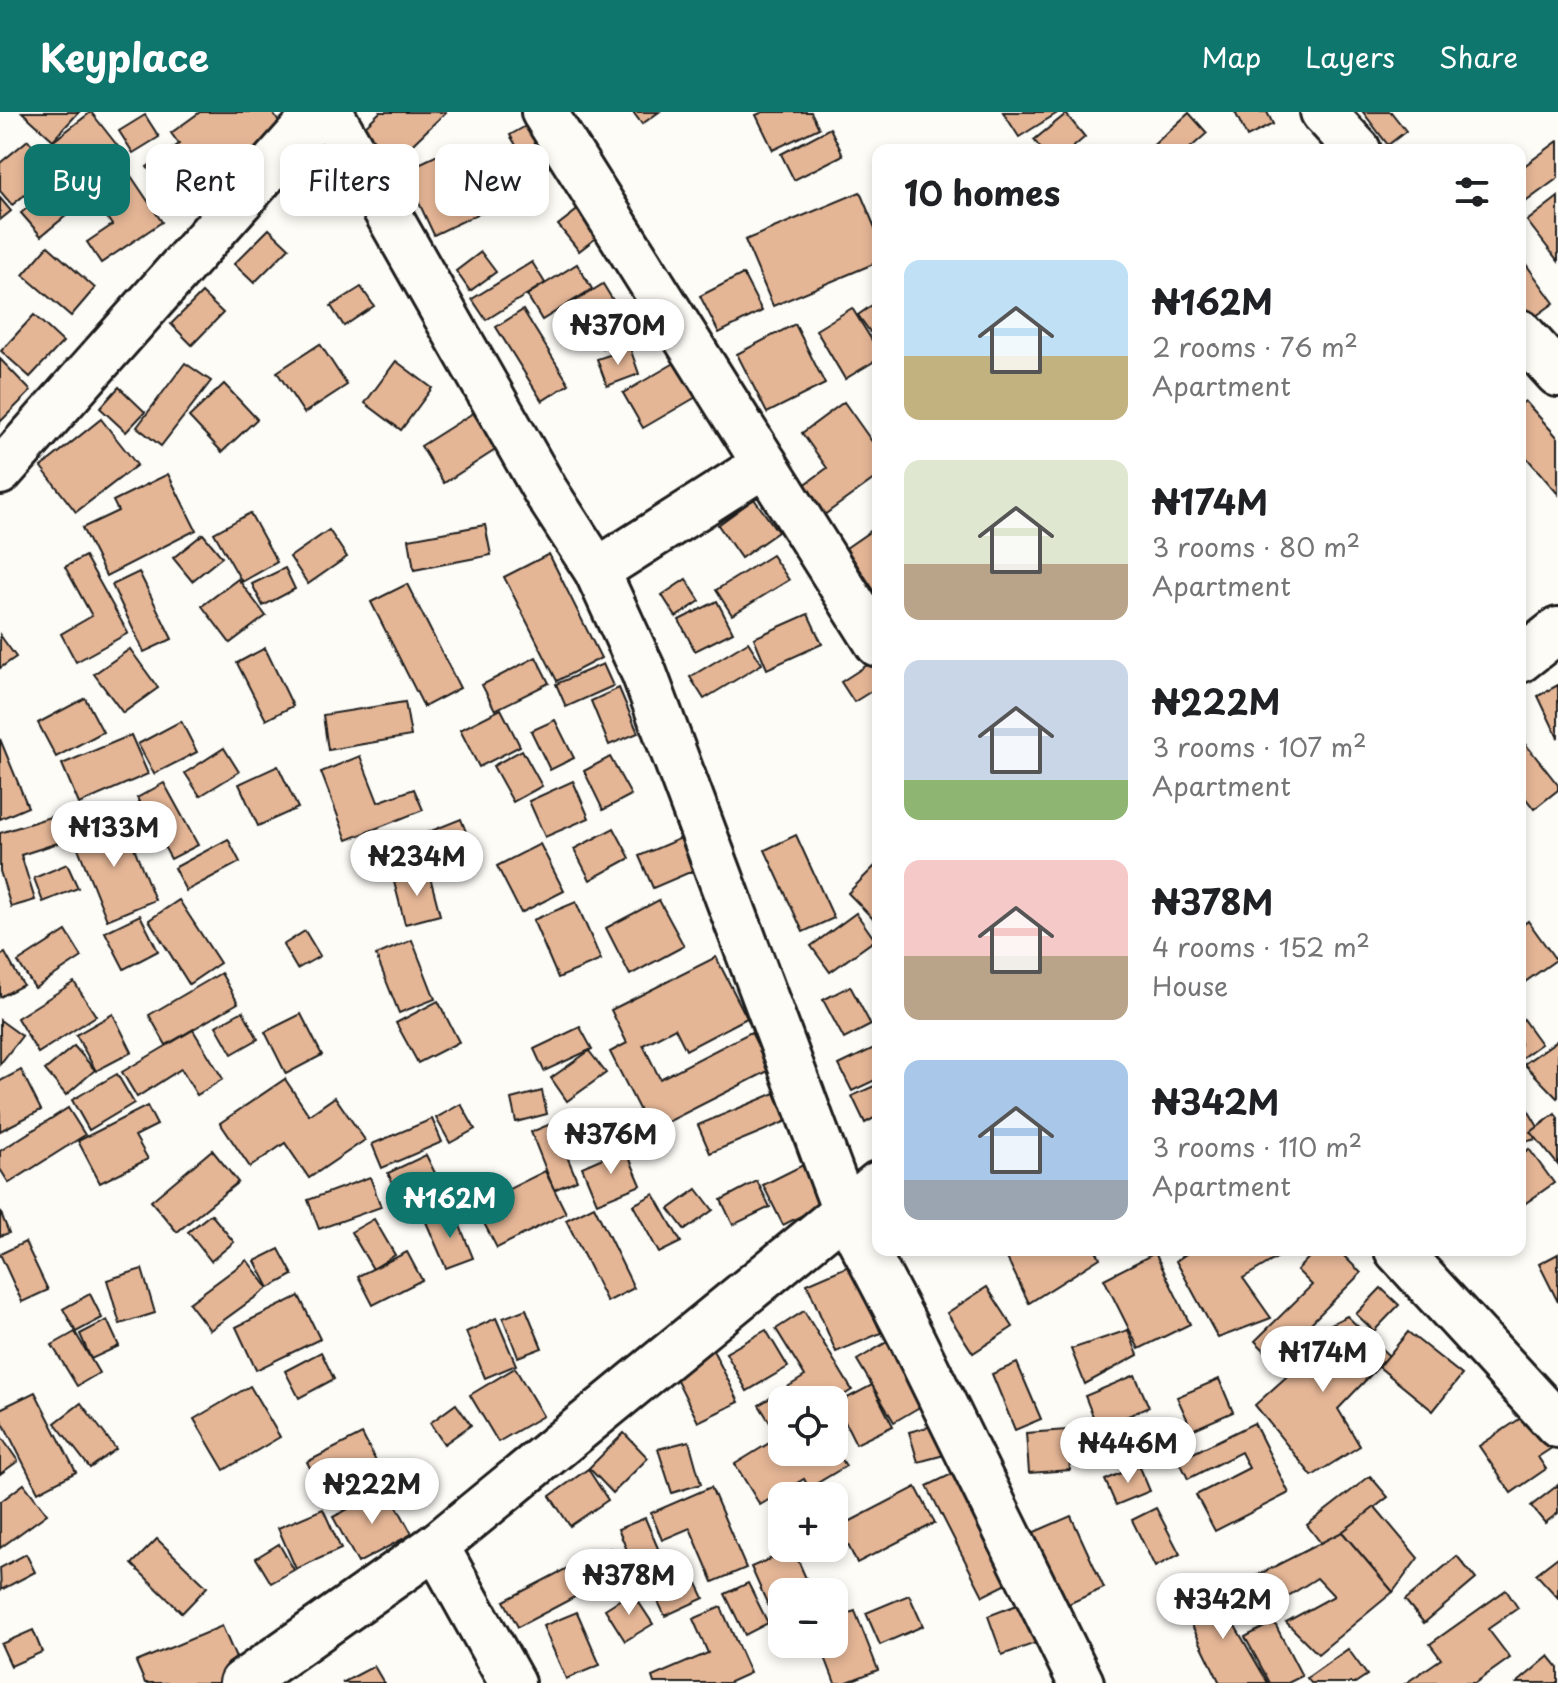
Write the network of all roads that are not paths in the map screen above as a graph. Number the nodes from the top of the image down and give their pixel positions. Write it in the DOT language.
graph roads {
  1 [pos="319,112"];
  2 [pos="330,112"];
  3 [pos="544,112"];
  4 [pos="1323,112"];
  5 [pos="1352,144"];
  6 [pos="1526,339"];
  7 [pos="1558,374"];
  8 [pos="765,464"];
  9 [pos="0,472"];
  10 [pos="597,571"];
  11 [pos="1558,630"];
  12 [pos="872,634"];
  13 [pos="1526,655"];
  14 [pos="862,1197"];
  15 [pos="872,1226"];
  16 [pos="883,1256"];
  17 [pos="1403,1256"];
  18 [pos="1558,1425"];
  19 [pos="436,1546"];
  20 [pos="242,1683"];
  21 [pos="512,1683"];
  22 [pos="1081,1683"];
  1 -- 9 [label="street"];
  2 -- 10 [label="street"];
  3 -- 8 [label="street"];
  4 -- 5 [label="street"];
  6 -- 7 [label="street"];
  8 -- 10 [label="street"];
  8 -- 12 [label="street"];
  10 -- 14 [label="street"];
  11 -- 13 [label="street"];
  14 -- 15 [label="street"];
  14 -- 19 [label="street"];
  16 -- 22 [label="street"];
  17 -- 18 [label="street"];
  19 -- 20 [label="street"];
  19 -- 21 [label="street"];
}
